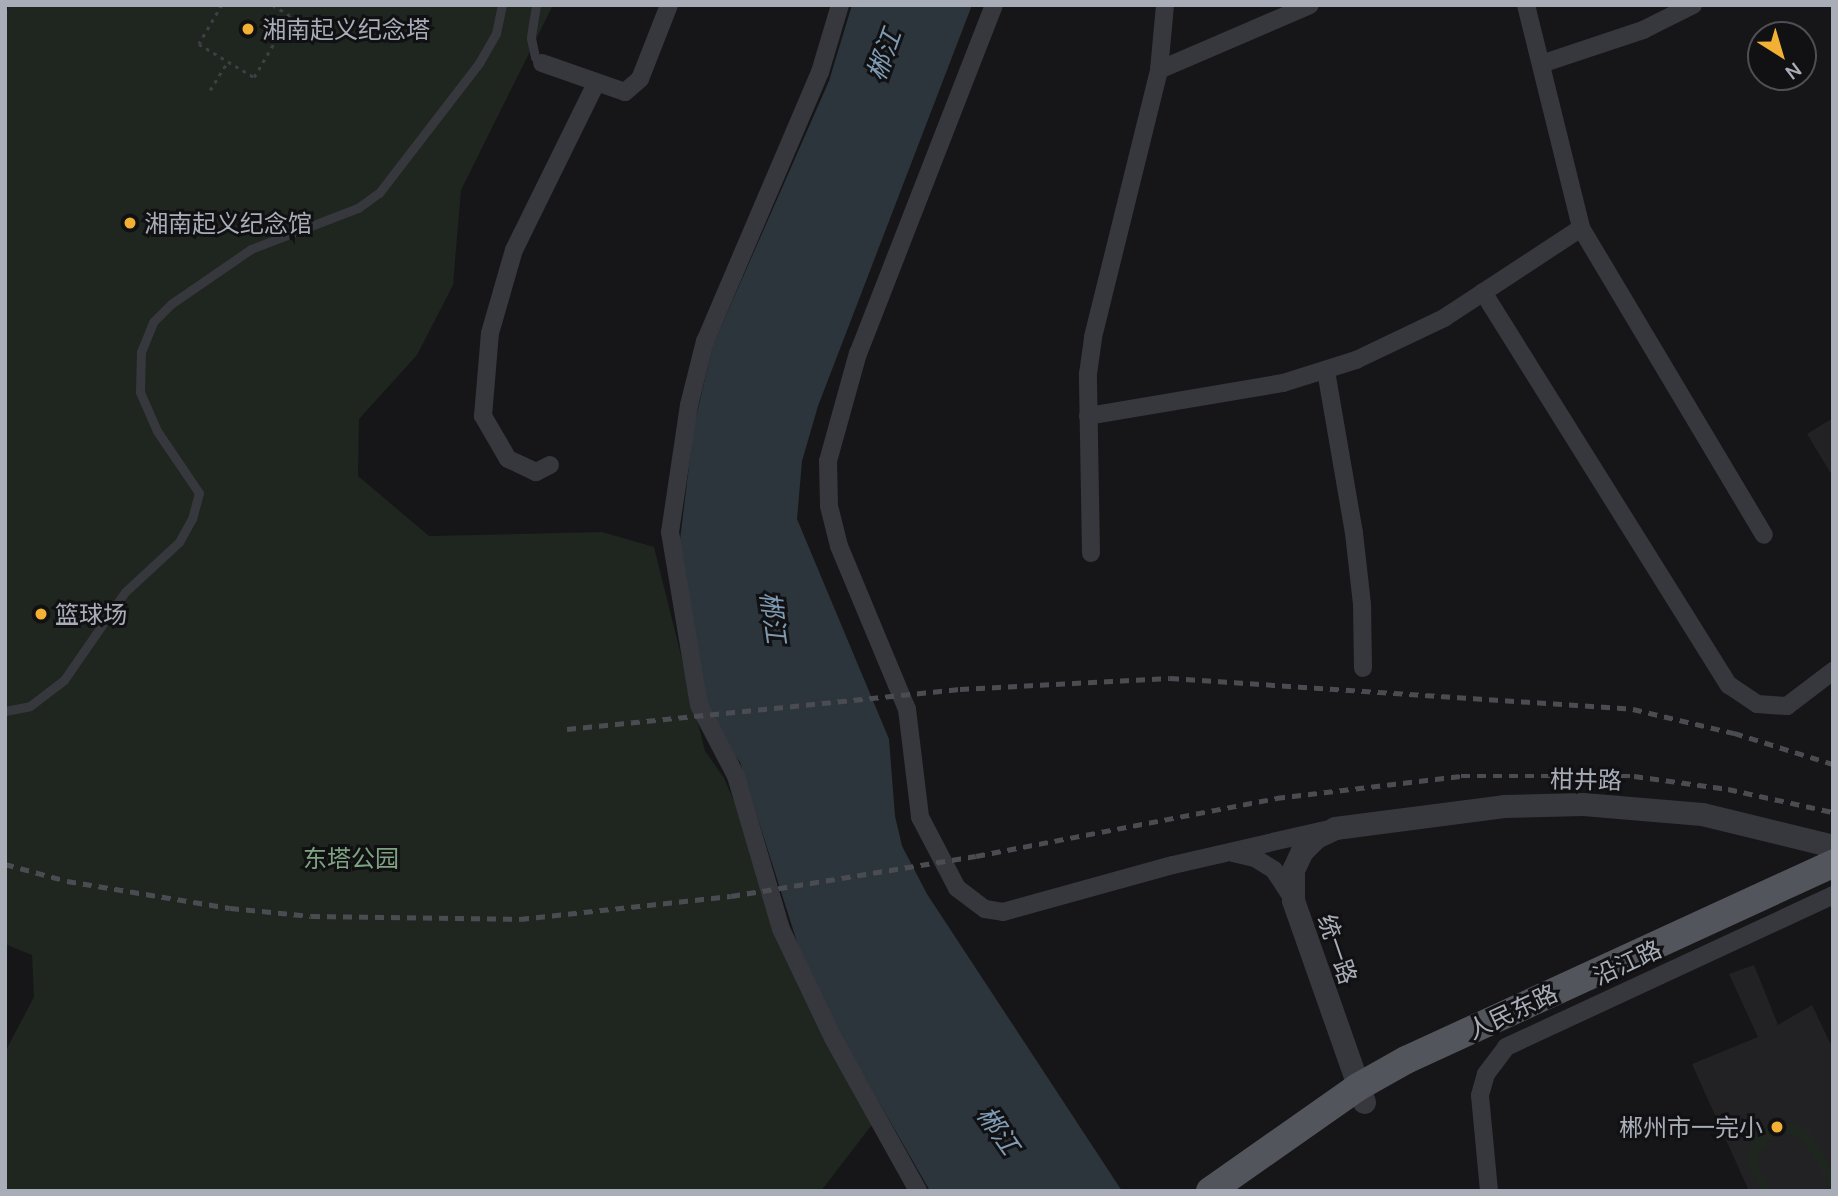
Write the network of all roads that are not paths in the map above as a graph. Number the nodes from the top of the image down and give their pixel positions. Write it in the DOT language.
graph roads {
  1 [pos="502,5"];
  2 [pos="536,5"];
  3 [pos="669,5"];
  4 [pos="840,5"];
  5 [pos="994,5"];
  6 [pos="1165,5"];
  7 [pos="1310,5"];
  8 [pos="1526,5"];
  9 [pos="1693,5"];
  10 [pos="542,63"];
  11 [pos="1541,64"];
  12 [pos="1159,70"];
  13 [pos="596,83"];
  14 [pos="1581,228"];
  15 [pos="1483,292"];
  16 [pos="1326,371"];
  17 [pos="1088,416"];
  18 [pos="550,465"];
  19 [pos="1764,535"];
  20 [pos="1091,553"];
  21 [pos="1363,668"];
  22 [pos="1833,671"];
  23 [pos="5,711"];
  24 [pos="1335,828"];
  25 [pos="1827,846"];
  26 [pos="1215,855"];
  27 [pos="1833,864"];
  28 [pos="1833,882"];
  29 [pos="1833,895"];
  30 [pos="1293,900"];
  31 [pos="1358,1086"];
  32 [pos="918,1191"];
  33 [pos="1210,1191"];
  34 [pos="1237,1191"];
  35 [pos="1489,1191"];
  1 -- 23 [label="lane"];
  2 -- 10 [label="lane"];
  3 -- 13 [label="street"];
  4 -- 32 [label="street"];
  5 -- 26 [label="street"];
  6 -- 12 [label="street"];
  7 -- 12 [label="street"];
  8 -- 11 [label="street"];
  9 -- 11 [label="street"];
  10 -- 13 [label="street"];
  11 -- 14 [label="street"];
  12 -- 17 [label="street"];
  13 -- 18 [label="street"];
  14 -- 15 [label="street"];
  14 -- 19 [label="street"];
  15 -- 16 [label="street"];
  15 -- 22 [label="street"];
  16 -- 17 [label="street"];
  16 -- 21 [label="street"];
  17 -- 20 [label="street"];
  24 -- 25 [label="street, 柑井路"];
  24 -- 26 [label="street"];
  24 -- 30 [label="street, 统一路"];
  26 -- 30 [label="street"];
  27 -- 31 [label="main road, 人民东路"];
  28 -- 31 [label="main road, 人民东路"];
  29 -- 35 [label="street, 沿江路"];
  30 -- 31 [label="street, 统一路"];
  31 -- 33 [label="main road, 人民东路"];
  31 -- 34 [label="main road, 人民东路"];
}
